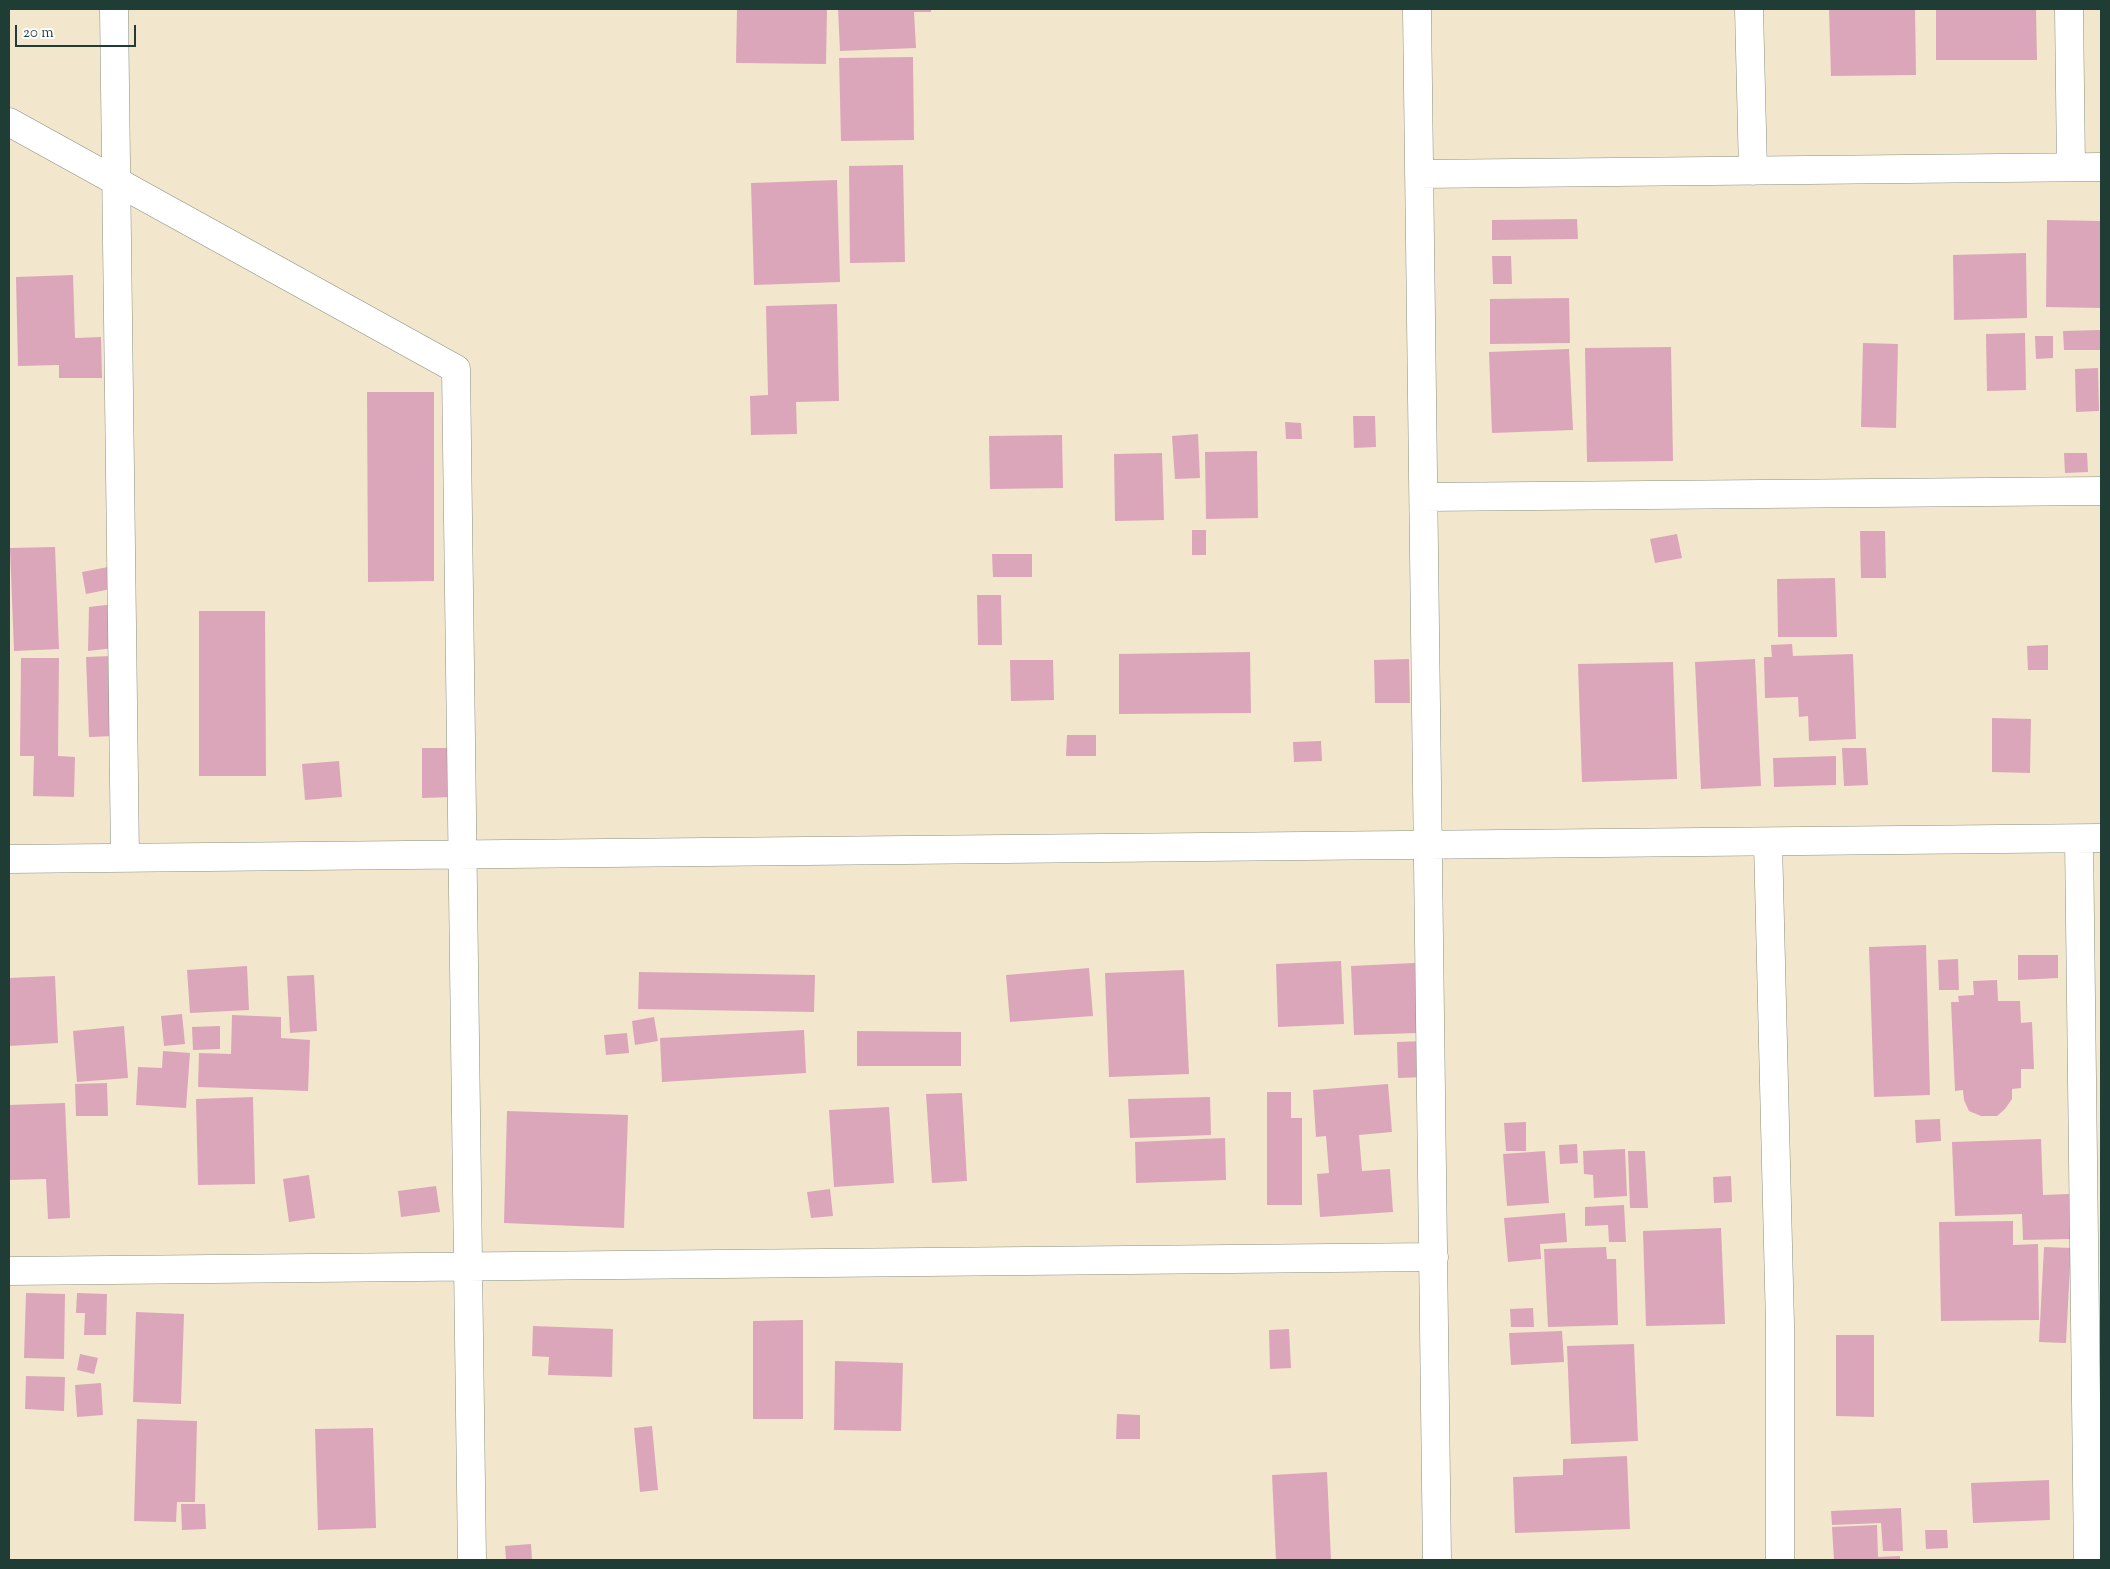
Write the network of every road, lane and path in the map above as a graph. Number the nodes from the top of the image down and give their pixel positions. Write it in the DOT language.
graph roads {
  1 [pos="114,9"];
  2 [pos="1417,9"];
  3 [pos="1750,9"];
  4 [pos="2069,9"];
  5 [pos="9,122"];
  6 [pos="2101,167"];
  7 [pos="2071,168"];
  8 [pos="1753,171"];
  9 [pos="1419,174"];
  10 [pos="116,182"];
  11 [pos="2101,491"];
  12 [pos="1424,498"];
  13 [pos="2090,838"];
  14 [pos="1768,842"];
  15 [pos="1428,845"];
  16 [pos="462,854"];
  17 [pos="125,858"];
  18 [pos="9,859"];
  19 [pos="2092,1223"];
  20 [pos="1434,1257"];
  21 [pos="468,1267"];
  22 [pos="9,1271"];
  23 [pos="2092,1551"];
  24 [pos="472,1560"];
  25 [pos="1437,1560"];
  26 [pos="1780,1560"];
  1 -- 10 [label="street"];
  2 -- 9 [label="street"];
  3 -- 8 [label="street"];
  4 -- 7 [label="street"];
  5 -- 10 [label="street"];
  6 -- 7 [label="street"];
  7 -- 8 [label="street"];
  8 -- 9 [label="street"];
  9 -- 12 [label="street"];
  10 -- 16 [label="street"];
  10 -- 17 [label="street"];
  11 -- 12 [label="street"];
  12 -- 15 [label="street"];
  13 -- 14 [label="street"];
  13 -- 19 [label="street"];
  14 -- 15 [label="street"];
  14 -- 26 [label="street"];
  15 -- 16 [label="street"];
  15 -- 20 [label="street"];
  16 -- 17 [label="street"];
  16 -- 21 [label="street"];
  17 -- 18 [label="street"];
  19 -- 23 [label="street"];
  20 -- 21 [label="street"];
  20 -- 25 [label="street"];
  21 -- 22 [label="street"];
  21 -- 24 [label="street"];
}
